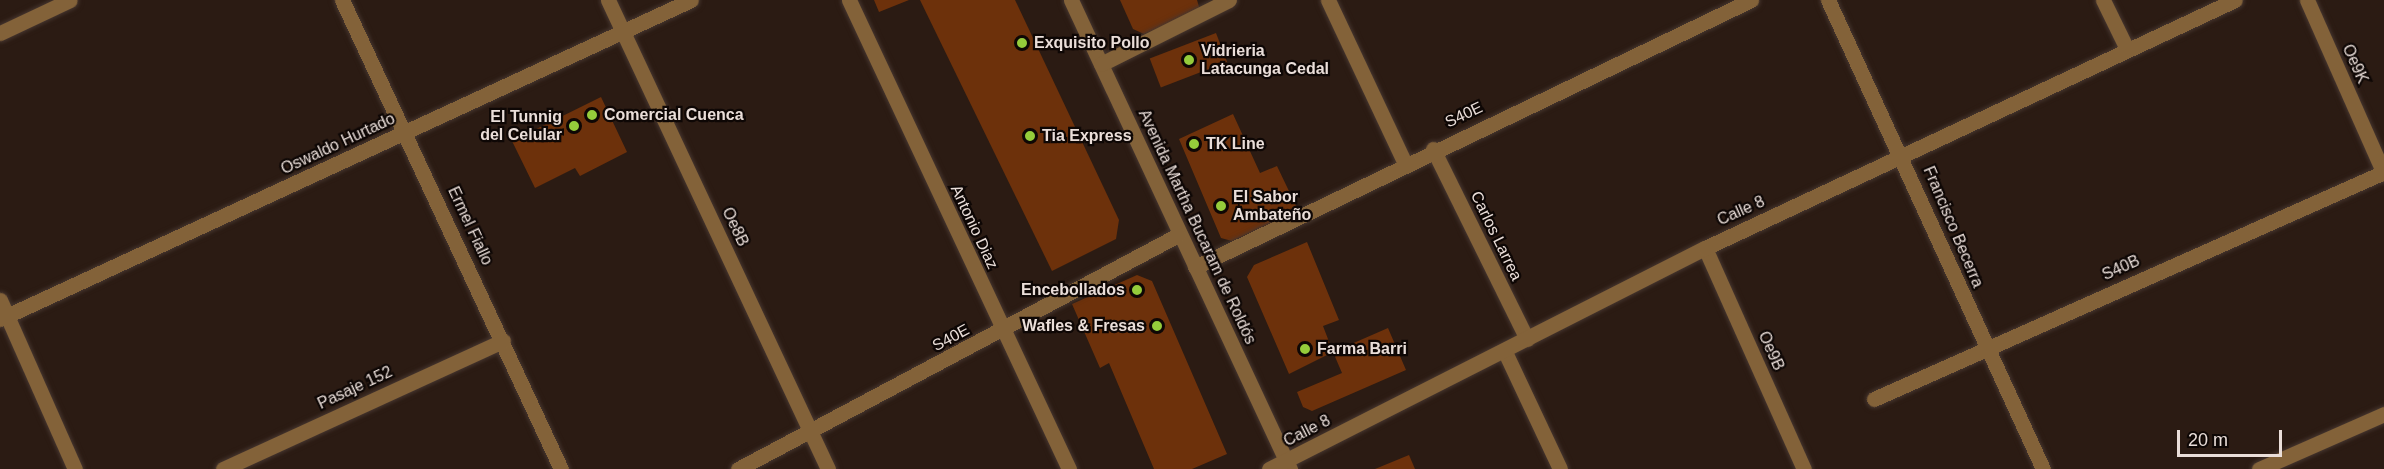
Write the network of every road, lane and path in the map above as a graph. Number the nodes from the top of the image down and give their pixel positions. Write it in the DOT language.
graph roads {
  1 [pos="70,0"];
  2 [pos="342,0"];
  3 [pos="609,0"];
  4 [pos="691,0"];
  5 [pos="849,0"];
  6 [pos="1071,0"];
  7 [pos="1229,0"];
  8 [pos="1328,0"];
  9 [pos="1751,0"];
  10 [pos="1828,0"];
  11 [pos="2103,0"];
  12 [pos="2235,0"];
  13 [pos="2307,0"];
  14 [pos="0,33"];
  15 [pos="626,34"];
  16 [pos="2126,47"];
  17 [pos="1101,64"];
  18 [pos="406,132"];
  19 [pos="1433,149"];
  20 [pos="1904,158"];
  21 [pos="1405,164"];
  22 [pos="2384,173"];
  23 [pos="1179,235"];
  24 [pos="1705,248"];
  25 [pos="1195,267"];
  26 [pos="0,300"];
  27 [pos="4,318"];
  28 [pos="1002,330"];
  29 [pos="1527,339"];
  30 [pos="503,340"];
  31 [pos="1985,347"];
  32 [pos="1505,352"];
  33 [pos="1874,399"];
  34 [pos="2384,414"];
  35 [pos="811,434"];
  36 [pos="1288,465"];
  37 [pos="75,469"];
  38 [pos="223,469"];
  39 [pos="561,469"];
  40 [pos="738,469"];
  41 [pos="828,469"];
  42 [pos="1068,469"];
  43 [pos="1269,469"];
  44 [pos="1560,469"];
  45 [pos="1804,469"];
  46 [pos="2043,469"];
  47 [pos="2259,469"];
  1 -- 14 [label="street"];
  2 -- 18 [label="street, Ermel Fiallo"];
  3 -- 15 [label="street, Oe8B"];
  4 -- 15 [label="street, Oswaldo Hurtado"];
  5 -- 28 [label="street, Antonio Diaz"];
  6 -- 17 [label="street, Avenida Martha Bucaram de Roldós"];
  7 -- 17 [label="street"];
  8 -- 21 [label="street"];
  9 -- 19 [label="street, S40E"];
  10 -- 20 [label="street, Francisco Becerra"];
  11 -- 16 [label="street"];
  12 -- 16 [label="street, Calle 8"];
  13 -- 22 [label="street, Oe9K"];
  15 -- 18 [label="street, Oswaldo Hurtado"];
  15 -- 35 [label="street, Oe8B"];
  16 -- 20 [label="street, Calle 8"];
  17 -- 23 [label="street, Avenida Martha Bucaram de Roldós"];
  18 -- 27 [label="street, Oswaldo Hurtado"];
  18 -- 30 [label="street, Ermel Fiallo"];
  19 -- 21 [label="street, S40E"];
  19 -- 29 [label="street, Carlos Larrea"];
  20 -- 24 [label="street, Calle 8"];
  20 -- 31 [label="street, Francisco Becerra"];
  21 -- 25 [label="street, S40E"];
  22 -- 31 [label="street, S40B"];
  23 -- 25 [label="street, Avenida Martha Bucaram de Roldós"];
  23 -- 28 [label="street, S40E"];
  24 -- 29 [label="street, Calle 8"];
  24 -- 45 [label="street, Oe9B"];
  25 -- 36 [label="street, Avenida Martha Bucaram de Roldós"];
  26 -- 27 [label="street"];
  27 -- 37 [label="street"];
  28 -- 35 [label="street, S40E"];
  28 -- 42 [label="street, Antonio Diaz"];
  29 -- 32 [label="street, Calle 8"];
  30 -- 38 [label="street, Pasaje 152"];
  30 -- 39 [label="street, Ermel Fiallo"];
  31 -- 33 [label="street, S40B"];
  31 -- 46 [label="street, Francisco Becerra"];
  32 -- 36 [label="street, Calle 8"];
  32 -- 44 [label="street"];
  34 -- 47 [label="street"];
  35 -- 40 [label="street, S40E"];
  35 -- 41 [label="street, Oe8B"];
  36 -- 43 [label="street, Calle 8"];
}
